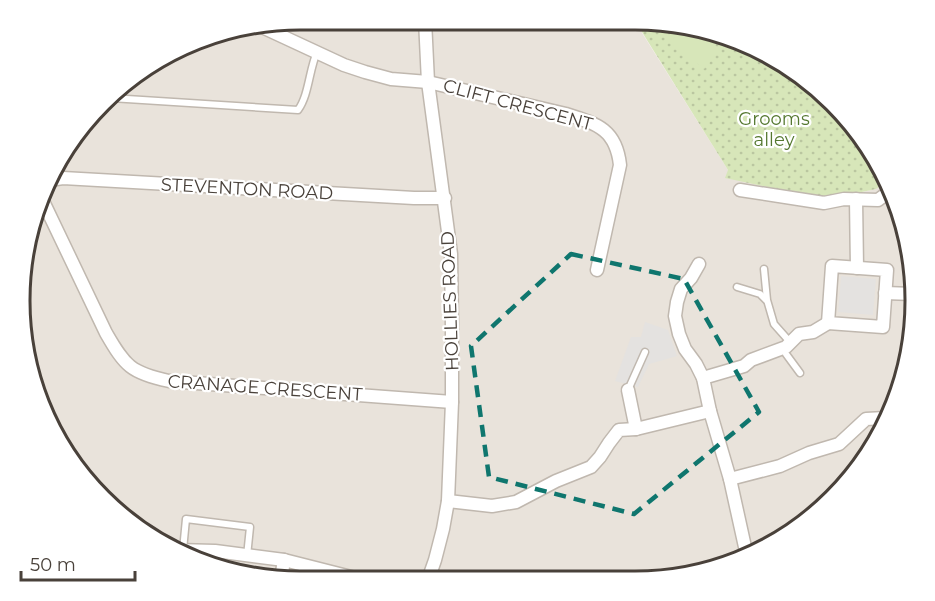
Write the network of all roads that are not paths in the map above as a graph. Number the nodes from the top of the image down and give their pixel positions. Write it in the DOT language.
graph roads {
  1 [pos="425,30"];
  2 [pos="272,32"];
  3 [pos="317,52"];
  4 [pos="428,82"];
  5 [pos="120,99"];
  6 [pos="59,179"];
  7 [pos="740,190"];
  8 [pos="884,196"];
  9 [pos="444,198"];
  10 [pos="856,199"];
  11 [pos="46,208"];
  12 [pos="699,264"];
  13 [pos="857,268"];
  14 [pos="765,269"];
  15 [pos="597,270"];
  16 [pos="737,287"];
  17 [pos="885,292"];
  18 [pos="905,293"];
  19 [pos="767,300"];
  20 [pos="828,323"];
  21 [pos="787,345"];
  22 [pos="645,352"];
  23 [pos="800,373"];
  24 [pos="703,378"];
  25 [pos="628,390"];
  26 [pos="452,402"];
  27 [pos="710,411"];
  28 [pos="878,418"];
  29 [pos="636,429"];
  30 [pos="730,479"];
  31 [pos="448,501"];
  32 [pos="181,543"];
  33 [pos="745,547"];
  34 [pos="198,551"];
  35 [pos="247,556"];
  36 [pos="284,560"];
  37 [pos="282,570"];
  38 [pos="327,571"];
  39 [pos="431,571"];
  1 -- 4 [label="street, HOLLIES ROAD"];
  2 -- 3 [label="street, CLIFT CRESCENT"];
  3 -- 4 [label="street, CLIFT CRESCENT"];
  3 -- 5 [label="lane"];
  4 -- 9 [label="street, HOLLIES ROAD"];
  4 -- 15 [label="street, CLIFT CRESCENT"];
  6 -- 9 [label="street, STEVENTON ROAD"];
  7 -- 10 [label="street"];
  8 -- 10 [label="street"];
  9 -- 26 [label="street, HOLLIES ROAD"];
  10 -- 13 [label="street"];
  11 -- 26 [label="street, CRANAGE CRESCENT"];
  12 -- 24 [label="street"];
  13 -- 17 [label="street"];
  13 -- 20 [label="street"];
  14 -- 19 [label="lane"];
  16 -- 19 [label="lane"];
  17 -- 18 [label="street"];
  17 -- 20 [label="street"];
  19 -- 21 [label="lane"];
  20 -- 21 [label="street"];
  21 -- 23 [label="lane"];
  21 -- 24 [label="street"];
  22 -- 25 [label="lane"];
  24 -- 27 [label="street"];
  25 -- 29 [label="street"];
  26 -- 31 [label="street, HOLLIES ROAD"];
  27 -- 29 [label="street"];
  27 -- 30 [label="street"];
  28 -- 30 [label="street"];
  29 -- 31 [label="street"];
  30 -- 33 [label="street"];
  31 -- 39 [label="street, HOLLIES ROAD"];
  32 -- 35 [label="lane"];
  34 -- 35 [label="street"];
  35 -- 36 [label="street"];
  36 -- 37 [label="street"];
  36 -- 38 [label="street"];
}
